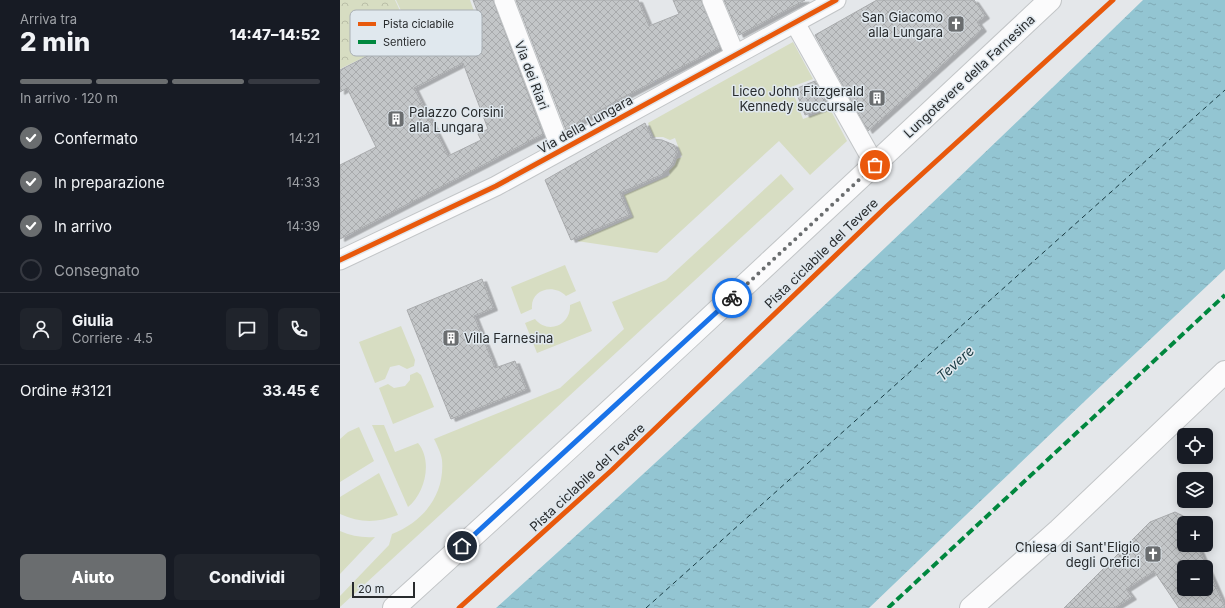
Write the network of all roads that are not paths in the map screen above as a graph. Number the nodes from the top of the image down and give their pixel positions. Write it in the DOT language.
graph roads {
  1 [pos="504,0"];
  2 [pos="712,0"];
  3 [pos="836,0"];
  4 [pos="1050,0"];
  5 [pos="795,22"];
  6 [pos="735,55"];
  7 [pos="561,149"];
  8 [pos="875,165"];
  9 [pos="340,260"];
  10 [pos="1225,372"];
  11 [pos="394,608"];
  12 [pos="971,608"];
  1 -- 7 [label="street, Via dei Riari"];
  2 -- 6 [label="street"];
  3 -- 5 [label="street, Via della Lungara"];
  4 -- 8 [label="main road, Lungotevere della Farnesina"];
  5 -- 6 [label="street, Via della Lungara"];
  5 -- 8 [label="street"];
  6 -- 7 [label="street, Via della Lungara"];
  7 -- 9 [label="street, Via della Lungara"];
  8 -- 11 [label="main road, Lungotevere della Farnesina"];
  10 -- 12 [label="main road"];
}
